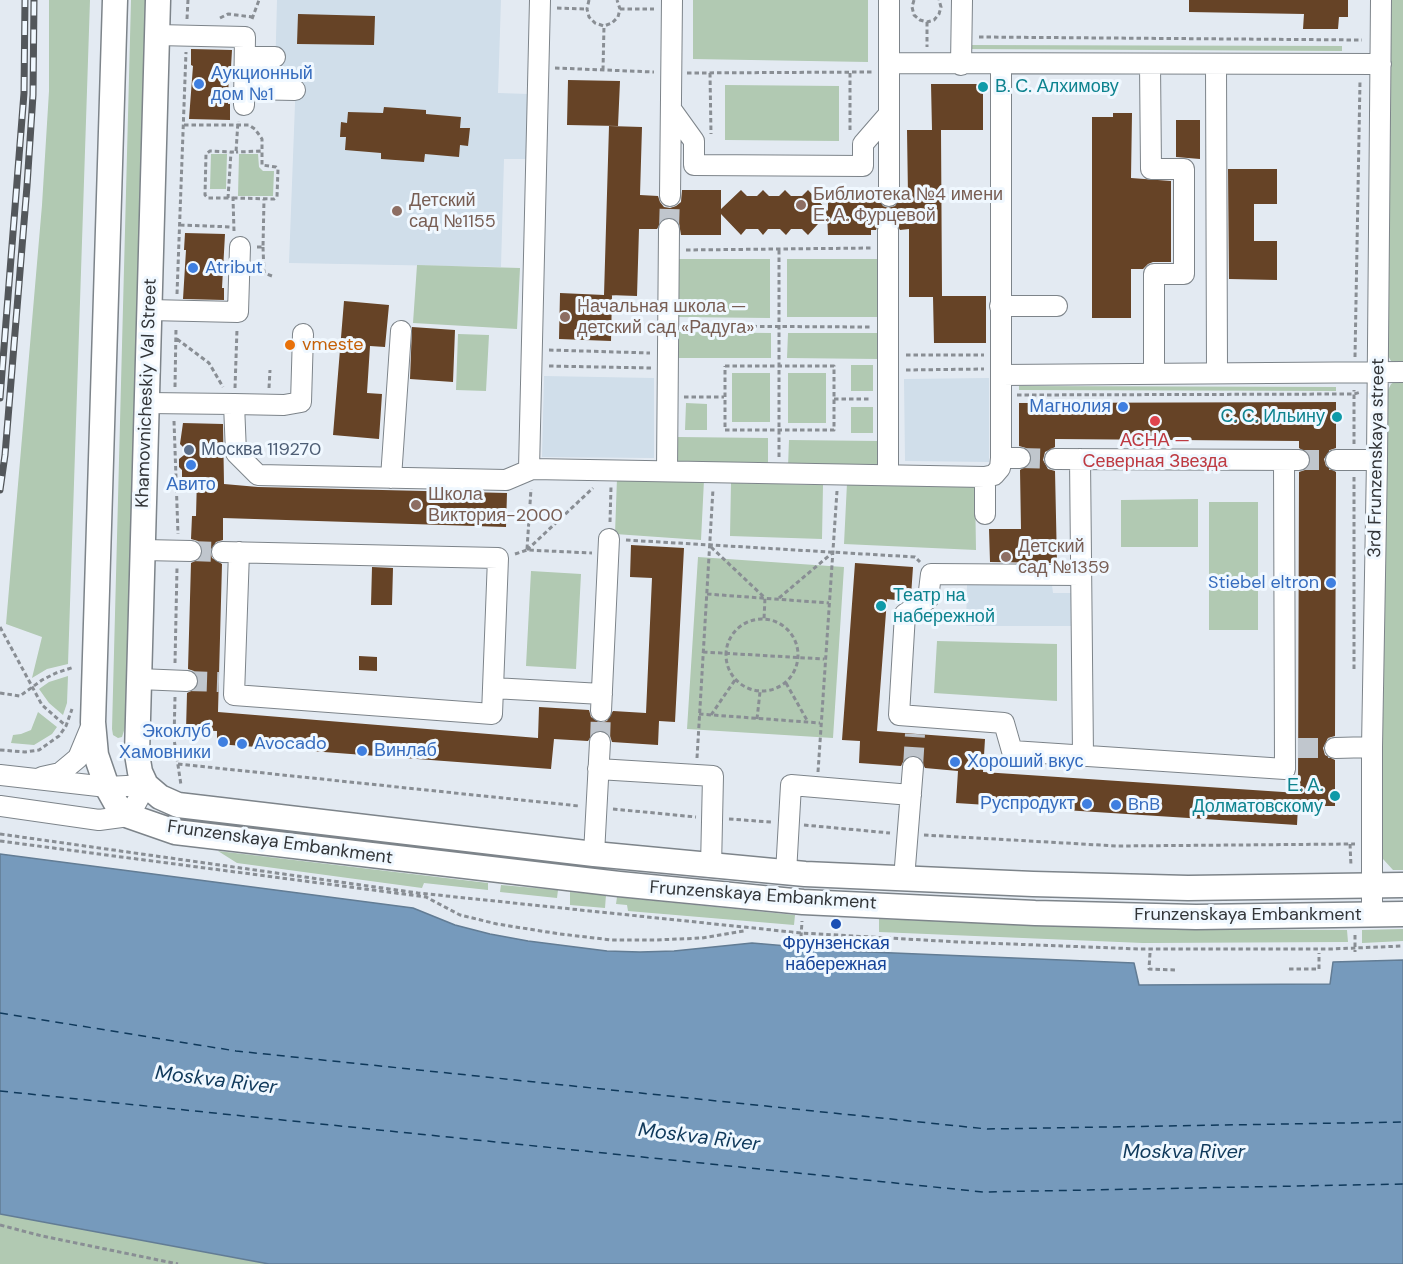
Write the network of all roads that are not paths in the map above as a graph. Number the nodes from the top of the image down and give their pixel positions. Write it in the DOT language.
graph roads {
  1 [pos="115,0"];
  2 [pos="158,0"];
  3 [pos="889,0"];
  4 [pos="962,0"];
  5 [pos="1381,0"];
  6 [pos="540,4"];
  7 [pos="672,4"];
  8 [pos="157,35"];
  9 [pos="245,57"];
  10 [pos="275,57"];
  11 [pos="1150,64"];
  12 [pos="1216,64"];
  13 [pos="1381,64"];
  14 [pos="961,65"];
  15 [pos="1000,65"];
  16 [pos="889,68"];
  17 [pos="295,90"];
  18 [pos="671,109"];
  19 [pos="889,114"];
  20 [pos="670,196"];
  21 [pos="888,196"];
  22 [pos="669,230"];
  23 [pos="888,239"];
  24 [pos="240,247"];
  25 [pos="1000,306"];
  26 [pos="1057,306"];
  27 [pos="149,310"];
  28 [pos="401,331"];
  29 [pos="303,334"];
  30 [pos="1378,371"];
  31 [pos="1403,372"];
  32 [pos="1000,373"];
  33 [pos="1217,373"];
  34 [pos="1154,374"];
  35 [pos="147,403"];
  36 [pos="234,404"];
  37 [pos="1055,459"];
  38 [pos="1080,459"];
  39 [pos="1345,460"];
  40 [pos="1377,460"];
  41 [pos="531,469"];
  42 [pos="667,471"];
  43 [pos="888,475"];
  44 [pos="985,477"];
  45 [pos="392,478"];
  46 [pos="985,514"];
  47 [pos="609,546"];
  48 [pos="142,550"];
  49 [pos="184,551"];
  50 [pos="1082,574"];
  51 [pos="139,679"];
  52 [pos="181,680"];
  53 [pos="493,688"];
  54 [pos="93,722"];
  55 [pos="600,742"];
  56 [pos="1335,747"];
  57 [pos="1372,747"];
  58 [pos="1083,756"];
  59 [pos="913,767"];
  60 [pos="598,769"];
  61 [pos="0,775"];
  62 [pos="33,779"];
  63 [pos="146,785"];
  64 [pos="107,787"];
  65 [pos="911,795"];
  66 [pos="0,806"];
  67 [pos="129,816"];
  68 [pos="594,854"];
  69 [pos="711,867"];
  70 [pos="786,873"];
  71 [pos="904,879"];
  72 [pos="1371,885"];
  73 [pos="1403,885"];
  74 [pos="1403,914"];
  75 [pos="1364,922"];
  1 -- 54 [label="main road"];
  2 -- 8 [label="main road, Khamovnicheskiy Val Street"];
  3 -- 16 [label="street"];
  4 -- 14 [label="street"];
  5 -- 13 [label="street, 3rd Frunzenskaya street"];
  6 -- 41 [label="street"];
  7 -- 18 [label="street"];
  8 -- 9 [label="street"];
  8 -- 27 [label="main road, Khamovnicheskiy Val Street"];
  9 -- 10 [label="street"];
  9 -- 17 [label="street"];
  11 -- 12 [label="street"];
  11 -- 15 [label="street"];
  11 -- 34 [label="street"];
  12 -- 13 [label="street"];
  12 -- 33 [label="street"];
  13 -- 30 [label="street, 3rd Frunzenskaya street"];
  14 -- 15 [label="street"];
  14 -- 16 [label="street"];
  15 -- 25 [label="street"];
  16 -- 19 [label="street"];
  18 -- 19 [label="street"];
  18 -- 20 [label="street"];
  19 -- 21 [label="street"];
  22 -- 42 [label="street"];
  23 -- 43 [label="street"];
  24 -- 27 [label="street"];
  25 -- 26 [label="street"];
  25 -- 32 [label="street"];
  27 -- 35 [label="main road, Khamovnicheskiy Val Street"];
  28 -- 45 [label="street"];
  29 -- 36 [label="street"];
  30 -- 31 [label="street"];
  30 -- 33 [label="street"];
  30 -- 40 [label="street, 3rd Frunzenskaya street"];
  32 -- 34 [label="street"];
  32 -- 44 [label="street"];
  33 -- 34 [label="street"];
  35 -- 36 [label="street"];
  35 -- 48 [label="main road, Khamovnicheskiy Val Street"];
  36 -- 45 [label="street"];
  37 -- 38 [label="street"];
  38 -- 50 [label="street"];
  38 -- 58 [label="street"];
  39 -- 40 [label="street"];
  40 -- 57 [label="street, 3rd Frunzenskaya street"];
  41 -- 42 [label="street"];
  41 -- 45 [label="street"];
  42 -- 43 [label="street"];
  43 -- 44 [label="street"];
  44 -- 46 [label="street"];
  47 -- 53 [label="street"];
  48 -- 49 [label="street"];
  48 -- 51 [label="main road, Khamovnicheskiy Val Street"];
  50 -- 58 [label="street"];
  50 -- 58 [label="street"];
  51 -- 52 [label="street"];
  51 -- 63 [label="main road, Khamovnicheskiy Val Street"];
  53 -- 53 [label="street"];
  54 -- 62 [label="street"];
  54 -- 64 [label="main road"];
  55 -- 60 [label="street"];
  56 -- 57 [label="street"];
  57 -- 72 [label="street, 3rd Frunzenskaya street"];
  59 -- 65 [label="street"];
  60 -- 68 [label="street"];
  60 -- 69 [label="street"];
  61 -- 62 [label="street"];
  62 -- 64 [label="street"];
  63 -- 64 [label="street"];
  63 -- 67 [label="street"];
  63 -- 68 [label="main road, Frunzenskaya Embankment"];
  64 -- 67 [label="main road"];
  65 -- 70 [label="street"];
  65 -- 71 [label="street"];
  66 -- 67 [label="street"];
  67 -- 75 [label="main road, Frunzenskaya Embankment"];
  68 -- 69 [label="main road, Frunzenskaya Embankment"];
  69 -- 70 [label="main road, Frunzenskaya Embankment"];
  70 -- 71 [label="main road, Frunzenskaya Embankment"];
  71 -- 72 [label="main road, Frunzenskaya Embankment"];
  72 -- 73 [label="main road, Frunzenskaya Embankment"];
  72 -- 75 [label="street, 3rd Frunzenskaya street"];
  74 -- 75 [label="main road, Frunzenskaya Embankment"];
}
